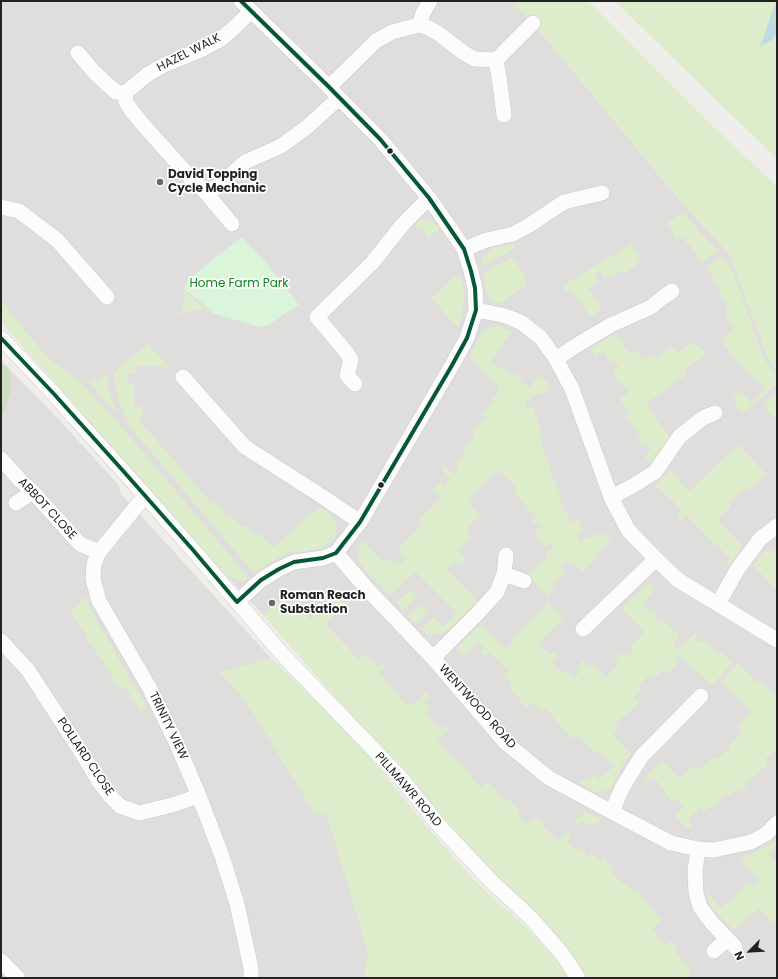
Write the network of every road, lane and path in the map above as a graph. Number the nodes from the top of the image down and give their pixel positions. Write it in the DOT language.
graph roads {
  1 [pos="430,1"];
  2 [pos="246,6"];
  3 [pos="533,23"];
  4 [pos="419,25"];
  5 [pos="78,53"];
  6 [pos="496,60"];
  7 [pos="125,93"];
  8 [pos="334,93"];
  9 [pos="504,115"];
  10 [pos="602,193"];
  11 [pos="207,194"];
  12 [pos="429,198"];
  13 [pos="1,207"];
  14 [pos="232,224"];
  15 [pos="464,249"];
  16 [pos="672,291"];
  17 [pos="107,297"];
  18 [pos="476,310"];
  19 [pos="1,338"];
  20 [pos="556,359"];
  21 [pos="183,377"];
  22 [pos="355,384"];
  23 [pos="715,413"];
  24 [pos="1,459"];
  25 [pos="32,492"];
  26 [pos="145,496"];
  27 [pos="611,497"];
  28 [pos="16,503"];
  29 [pos="360,522"];
  30 [pos="777,526"];
  31 [pos="99,552"];
  32 [pos="336,553"];
  33 [pos="506,555"];
  34 [pos="656,559"];
  35 [pos="504,574"];
  36 [pos="524,581"];
  37 [pos="237,602"];
  38 [pos="718,604"];
  39 [pos="583,629"];
  40 [pos="777,640"];
  41 [pos="1,641"];
  42 [pos="433,658"];
  43 [pos="701,696"];
  44 [pos="199,796"];
  45 [pos="612,812"];
  46 [pos="777,823"];
  47 [pos="698,849"];
  48 [pos="714,951"];
  49 [pos="1,960"];
  50 [pos="18,978"];
  51 [pos="251,978"];
  52 [pos="578,978"];
  1 -- 4 [label="street"];
  2 -- 7 [label="street, HAZEL WALK"];
  2 -- 8 [label="street"];
  3 -- 6 [label="street"];
  4 -- 6 [label="street"];
  4 -- 8 [label="street"];
  5 -- 7 [label="street"];
  6 -- 9 [label="street"];
  7 -- 11 [label="street"];
  8 -- 11 [label="street"];
  8 -- 12 [label="street"];
  10 -- 15 [label="street"];
  11 -- 14 [label="street"];
  12 -- 15 [label="street"];
  12 -- 22 [label="street"];
  13 -- 17 [label="street"];
  15 -- 18 [label="street"];
  16 -- 20 [label="street"];
  18 -- 20 [label="street"];
  18 -- 29 [label="street"];
  19 -- 26 [label="street, PILLMAWR ROAD"];
  20 -- 27 [label="street"];
  21 -- 29 [label="street"];
  23 -- 27 [label="street"];
  24 -- 25 [label="street, ABBOT CLOSE"];
  25 -- 28 [label="street"];
  25 -- 31 [label="street, ABBOT CLOSE"];
  26 -- 31 [label="street, TRINITY VIEW"];
  26 -- 37 [label="street, PILLMAWR ROAD"];
  27 -- 34 [label="street"];
  29 -- 32 [label="street"];
  30 -- 38 [label="street"];
  31 -- 44 [label="street, TRINITY VIEW"];
  32 -- 37 [label="street"];
  32 -- 42 [label="street, WENTWOOD ROAD"];
  33 -- 35 [label="street"];
  34 -- 38 [label="street"];
  34 -- 39 [label="street"];
  35 -- 36 [label="street"];
  35 -- 42 [label="street"];
  37 -- 52 [label="street, PILLMAWR ROAD"];
  38 -- 40 [label="street"];
  41 -- 44 [label="street, POLLARD CLOSE"];
  42 -- 45 [label="street, WENTWOOD ROAD"];
  43 -- 45 [label="street"];
  44 -- 51 [label="street, TRINITY VIEW"];
  45 -- 47 [label="street, WENTWOOD ROAD"];
  46 -- 47 [label="street, WENTWOOD ROAD"];
  47 -- 48 [label="street"];
  49 -- 50 [label="street"];
}
